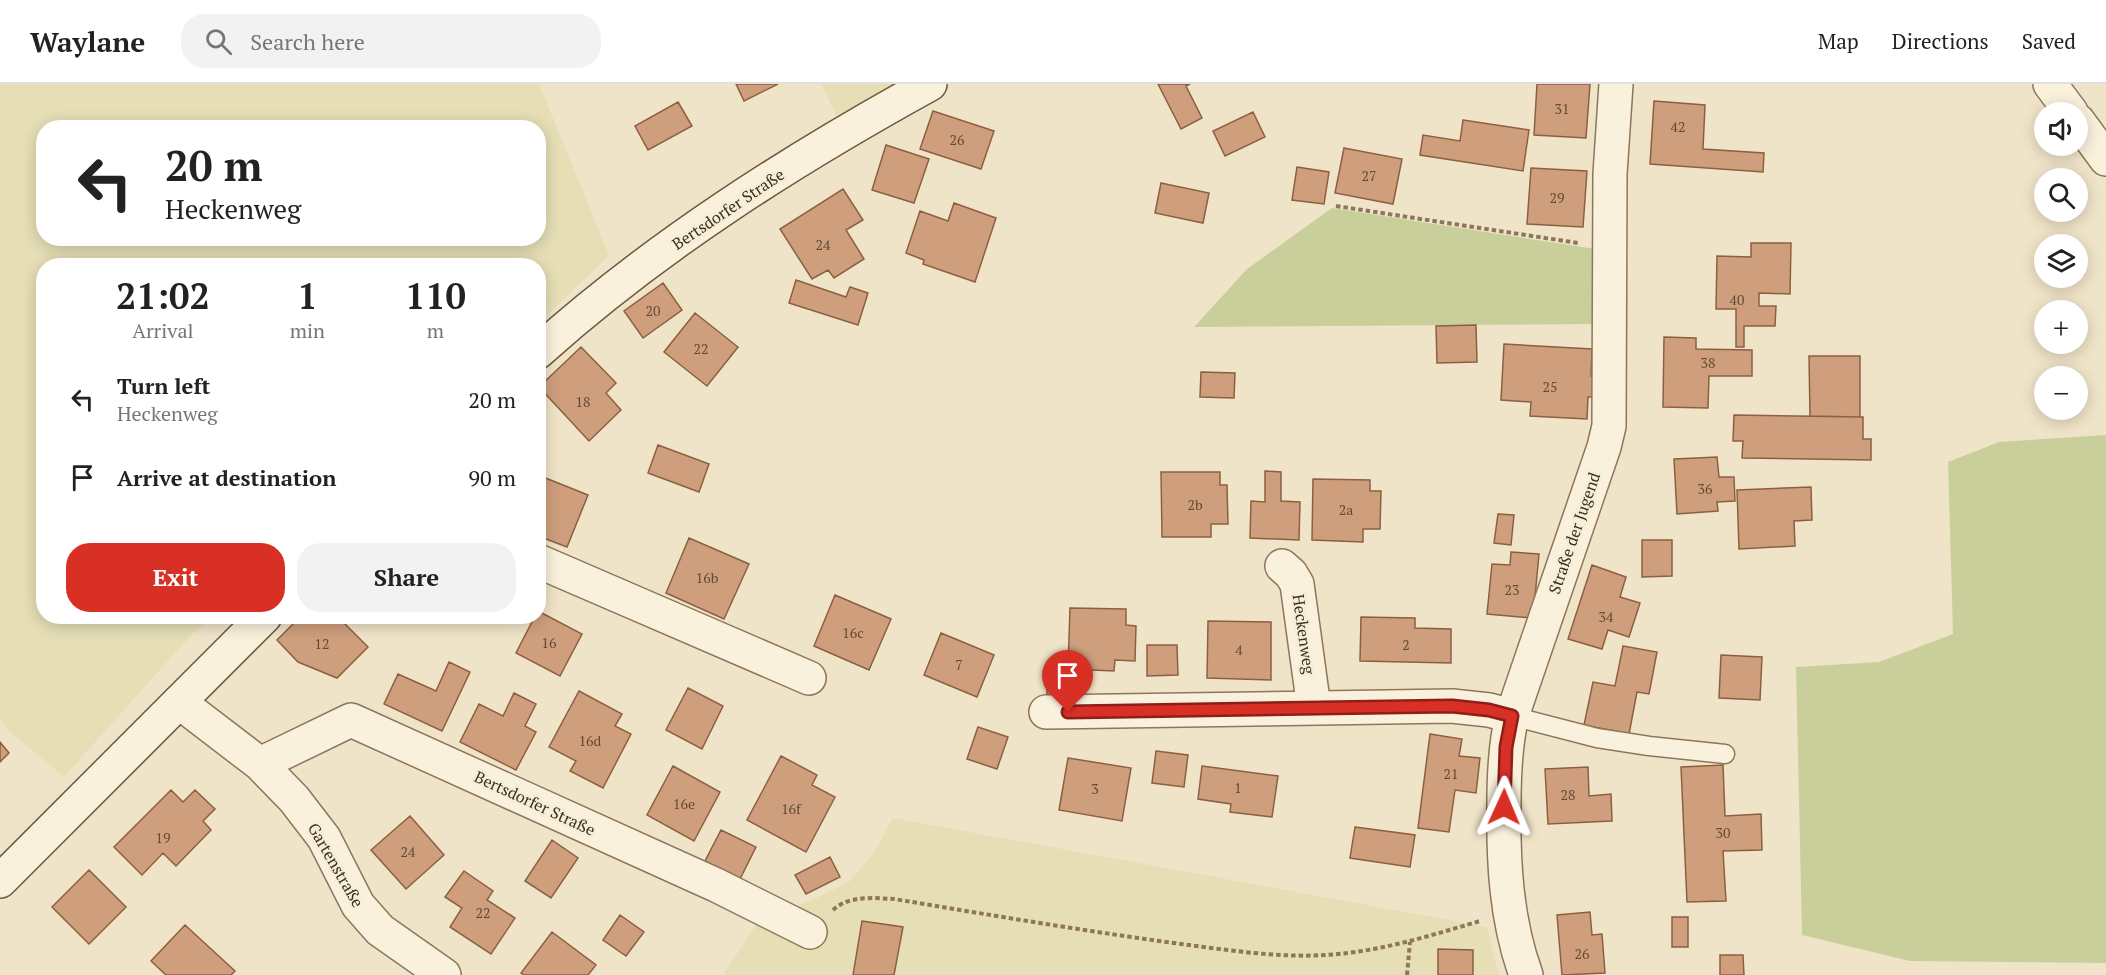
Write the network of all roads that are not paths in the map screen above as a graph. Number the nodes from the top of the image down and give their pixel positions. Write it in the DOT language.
graph roads {
  1 [pos="930,84"];
  2 [pos="1616,84"];
  3 [pos="2050,84"];
  4 [pos="2064,102"];
  5 [pos="2088,135"];
  6 [pos="2106,159"];
  7 [pos="546,345"];
  8 [pos="546,564"];
  9 [pos="1282,566"];
  10 [pos="257,624"];
  11 [pos="809,678"];
  12 [pos="179,702"];
  13 [pos="1314,708"];
  14 [pos="1046,712"];
  15 [pos="1512,716"];
  16 [pos="1725,754"];
  17 [pos="260,764"];
  18 [pos="1,878"];
  19 [pos="810,932"];
  20 [pos="444,975"];
  21 [pos="1526,975"];
  1 -- 7 [label="street, Bertsdorfer Straße"];
  2 -- 15 [label="street, Straße der Jugend"];
  3 -- 4 [label="street"];
  5 -- 6 [label="street"];
  8 -- 11 [label="street"];
  9 -- 13 [label="street, Heckenweg"];
  10 -- 12 [label="street"];
  12 -- 17 [label="street, Gartenstraße"];
  12 -- 18 [label="street"];
  13 -- 14 [label="street"];
  13 -- 15 [label="street"];
  15 -- 16 [label="lane"];
  15 -- 21 [label="street, Straße der Jugend"];
  17 -- 19 [label="street, Bertsdorfer Straße"];
  17 -- 20 [label="street, Gartenstraße"];
}
